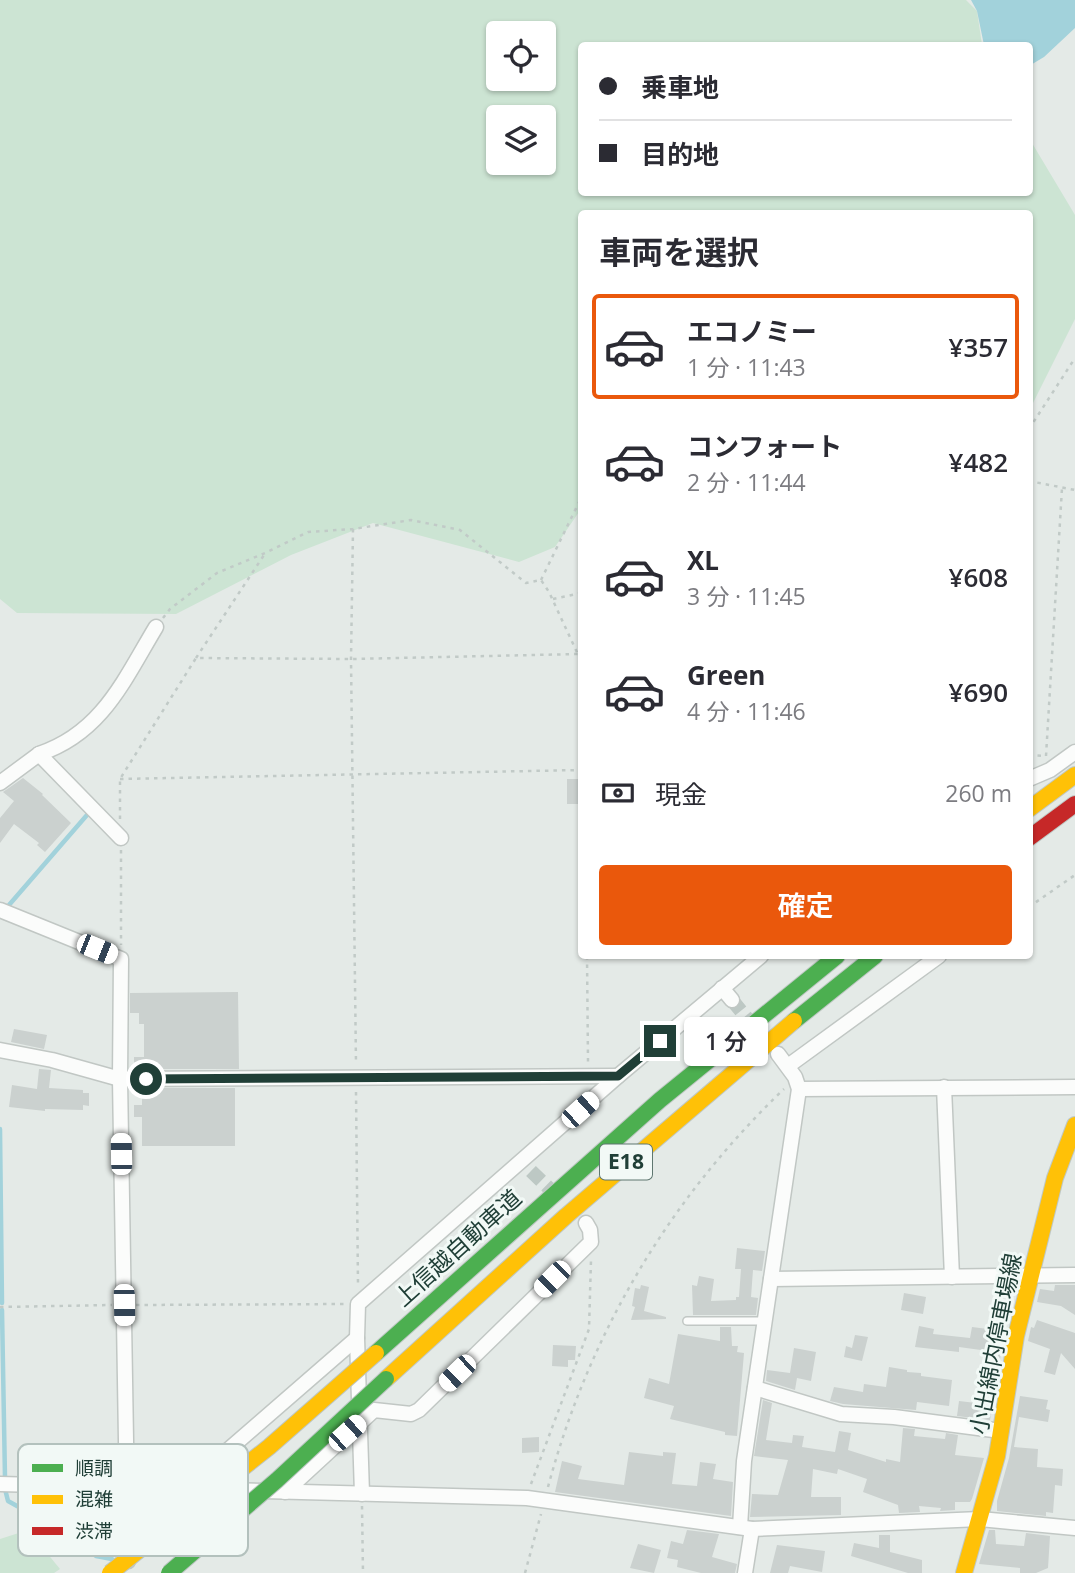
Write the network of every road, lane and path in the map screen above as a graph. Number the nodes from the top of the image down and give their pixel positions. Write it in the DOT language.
graph roads {
  1 [pos="1075,358"];
  2 [pos="1033,423"];
  3 [pos="1033,482"];
  4 [pos="1062,488"];
  5 [pos="1075,490"];
  6 [pos="578,504"];
  7 [pos="352,529"];
  8 [pos="265,553"];
  9 [pos="541,580"];
  10 [pos="578,594"];
  11 [pos="552,599"];
  12 [pos="156,627"];
  13 [pos="578,654"];
  14 [pos="196,658"];
  15 [pos="351,659"];
  16 [pos="1075,751"];
  17 [pos="39,754"];
  18 [pos="1046,756"];
  19 [pos="578,771"];
  20 [pos="354,775"];
  21 [pos="1075,775"];
  22 [pos="1033,777"];
  23 [pos="120,779"];
  24 [pos="0,783"];
  25 [pos="1075,804"];
  26 [pos="1033,806"];
  27 [pos="1035,834"];
  28 [pos="121,838"];
  29 [pos="1075,876"];
  30 [pos="1033,904"];
  31 [pos="0,910"];
  32 [pos="121,959"];
  33 [pos="587,959"];
  34 [pos="757,959"];
  35 [pos="833,959"];
  36 [pos="871,959"];
  37 [pos="935,959"];
  38 [pos="722,988"];
  39 [pos="732,1000"];
  40 [pos="0,1050"];
  41 [pos="790,1072"];
  42 [pos="589,1076"];
  43 [pos="618,1076"];
  44 [pos="356,1077"];
  45 [pos="120,1079"];
  46 [pos="944,1087"];
  47 [pos="1075,1087"];
  48 [pos="1075,1125"];
  49 [pos="586,1223"];
  50 [pos="591,1242"];
  51 [pos="1075,1275"];
  52 [pos="1032,1276"];
  53 [pos="952,1277"];
  54 [pos="771,1279"];
  55 [pos="358,1304"];
  56 [pos="124,1305"];
  57 [pos="0,1307"];
  58 [pos="687,1321"];
  59 [pos="765,1321"];
  60 [pos="357,1338"];
  61 [pos="755,1388"];
  62 [pos="360,1421"];
  63 [pos="1000,1431"];
  64 [pos="126,1444"];
  65 [pos="235,1444"];
  66 [pos="248,1464"];
  67 [pos="0,1484"];
  68 [pos="18,1485"];
  69 [pos="248,1491"];
  70 [pos="285,1492"];
  71 [pos="362,1494"];
  72 [pos="527,1498"];
  73 [pos="544,1500"];
  74 [pos="248,1505"];
  75 [pos="980,1519"];
  76 [pos="746,1528"];
  77 [pos="1075,1528"];
  78 [pos="132,1556"];
  79 [pos="189,1556"];
  80 [pos="110,1573"];
  81 [pos="169,1573"];
  82 [pos="363,1573"];
  83 [pos="526,1573"];
  84 [pos="745,1573"];
  85 [pos="964,1573"];
  1 -- 2 [label="path"];
  3 -- 4 [label="path"];
  4 -- 5 [label="path"];
  4 -- 18 [label="path"];
  6 -- 9 [label="path"];
  7 -- 8 [label="path"];
  7 -- 9 [label="path"];
  7 -- 15 [label="path"];
  8 -- 12 [label="path"];
  8 -- 14 [label="path"];
  9 -- 11 [label="path"];
  10 -- 11 [label="path"];
  11 -- 13 [label="path"];
  12 -- 17 [label="street"];
  13 -- 15 [label="path"];
  14 -- 15 [label="path"];
  14 -- 23 [label="path"];
  15 -- 20 [label="path"];
  16 -- 22 [label="street"];
  17 -- 24 [label="street"];
  17 -- 28 [label="street"];
  19 -- 20 [label="path"];
  20 -- 23 [label="path"];
  20 -- 44 [label="path"];
  21 -- 26 [label="main road"];
  23 -- 28 [label="path"];
  25 -- 27 [label="main road"];
  28 -- 32 [label="path"];
  29 -- 30 [label="path"];
  31 -- 32 [label="street"];
  32 -- 45 [label="street"];
  33 -- 42 [label="path"];
  34 -- 38 [label="street"];
  35 -- 66 [label="main road, 上信越自動車道 / E18, bridge"];
  36 -- 74 [label="main road, 上信越自動車道 / E18, bridge"];
  37 -- 41 [label="street"];
  38 -- 39 [label="street"];
  38 -- 43 [label="street"];
  40 -- 45 [label="street"];
  41 -- 46 [label="street"];
  41 -- 54 [label="street"];
  41 -- 73 [label="path"];
  42 -- 43 [label="street"];
  42 -- 44 [label="street"];
  43 -- 55 [label="street"];
  44 -- 45 [label="street"];
  44 -- 55 [label="path"];
  45 -- 56 [label="street"];
  46 -- 47 [label="street"];
  46 -- 53 [label="street"];
  48 -- 52 [label="main road, 小出綿内停車場線"];
  49 -- 50 [label="street"];
  50 -- 62 [label="street"];
  50 -- 72 [label="path"];
  51 -- 52 [label="street"];
  52 -- 53 [label="street"];
  52 -- 63 [label="main road, 小出綿内停車場線"];
  53 -- 54 [label="street"];
  54 -- 59 [label="street"];
  55 -- 56 [label="path"];
  55 -- 60 [label="street"];
  56 -- 57 [label="path"];
  56 -- 64 [label="street"];
  58 -- 59 [label="lane"];
  59 -- 61 [label="street"];
  60 -- 62 [label="street"];
  60 -- 65 [label="street"];
  61 -- 63 [label="street"];
  61 -- 76 [label="street"];
  62 -- 70 [label="street"];
  62 -- 71 [label="street"];
  63 -- 75 [label="main road, 小出綿内停車場線"];
  67 -- 68 [label="street"];
  69 -- 70 [label="street"];
  70 -- 71 [label="street"];
  71 -- 72 [label="street"];
  71 -- 82 [label="path"];
  72 -- 73 [label="street"];
  73 -- 76 [label="street"];
  73 -- 83 [label="path"];
  75 -- 76 [label="street"];
  75 -- 77 [label="street"];
  75 -- 85 [label="main road, 小出綿内停車場線"];
  76 -- 84 [label="street"];
  78 -- 80 [label="main road, 上信越自動車道 / E18, bridge"];
  79 -- 81 [label="main road, 上信越自動車道 / E18, bridge"];
}
